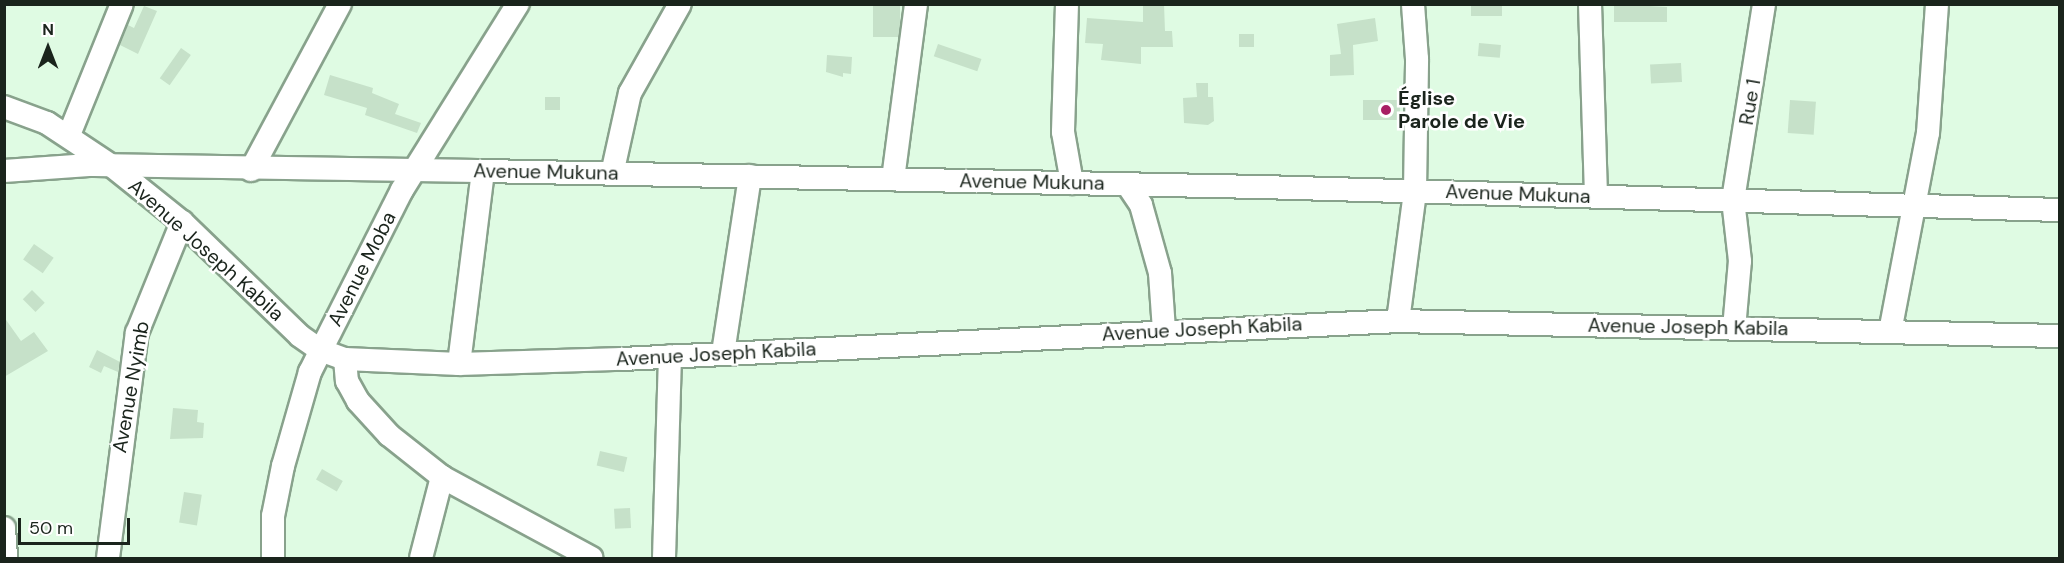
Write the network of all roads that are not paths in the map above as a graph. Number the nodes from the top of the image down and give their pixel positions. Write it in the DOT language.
graph roads {
  1 [pos="122,4"];
  2 [pos="340,4"];
  3 [pos="518,4"];
  4 [pos="680,4"];
  5 [pos="916,4"];
  6 [pos="1067,4"];
  7 [pos="1413,4"];
  8 [pos="1590,4"];
  9 [pos="1764,4"];
  10 [pos="1937,4"];
  11 [pos="4,107"];
  12 [pos="69,135"];
  13 [pos="112,166"];
  14 [pos="251,170"];
  15 [pos="414,170"];
  16 [pos="4,171"];
  17 [pos="483,171"];
  18 [pos="612,174"];
  19 [pos="750,176"];
  20 [pos="893,179"];
  21 [pos="1072,183"];
  22 [pos="1127,184"];
  23 [pos="1415,191"];
  24 [pos="1596,196"];
  25 [pos="1733,200"];
  26 [pos="1913,205"];
  27 [pos="2060,210"];
  28 [pos="182,222"];
  29 [pos="1398,321"];
  30 [pos="1734,329"];
  31 [pos="1164,330"];
  32 [pos="1890,332"];
  33 [pos="2060,336"];
  34 [pos="320,350"];
  35 [pos="723,353"];
  36 [pos="670,356"];
  37 [pos="345,359"];
  38 [pos="459,364"];
  39 [pos="442,477"];
  40 [pos="4,528"];
  41 [pos="6,558"];
  42 [pos="108,558"];
  43 [pos="273,558"];
  44 [pos="421,558"];
  45 [pos="591,558"];
  46 [pos="664,558"];
  1 -- 12 [label="street"];
  2 -- 14 [label="street"];
  3 -- 15 [label="street, Avenue Moba"];
  4 -- 18 [label="street"];
  5 -- 20 [label="street"];
  6 -- 21 [label="street"];
  7 -- 23 [label="street"];
  8 -- 24 [label="street"];
  9 -- 25 [label="street, Rue 1"];
  10 -- 26 [label="street"];
  11 -- 12 [label="street, Avenue Joseph Kabila"];
  12 -- 13 [label="street, Avenue Joseph Kabila"];
  13 -- 14 [label="street, Avenue Mukuna"];
  13 -- 16 [label="street, Avenue Mukuna"];
  13 -- 28 [label="street, Avenue Joseph Kabila"];
  14 -- 15 [label="street, Avenue Mukuna"];
  15 -- 17 [label="street, Avenue Mukuna"];
  15 -- 34 [label="street, Avenue Moba"];
  17 -- 18 [label="street, Avenue Mukuna"];
  17 -- 38 [label="street"];
  18 -- 19 [label="street, Avenue Mukuna"];
  19 -- 20 [label="street, Avenue Mukuna"];
  19 -- 35 [label="street"];
  20 -- 21 [label="street, Avenue Mukuna"];
  21 -- 22 [label="street, Avenue Mukuna"];
  22 -- 23 [label="street, Avenue Mukuna"];
  22 -- 31 [label="street"];
  23 -- 24 [label="street, Avenue Mukuna"];
  23 -- 29 [label="street"];
  24 -- 25 [label="street, Avenue Mukuna"];
  25 -- 26 [label="street, Avenue Mukuna"];
  25 -- 30 [label="street, Rue 1"];
  26 -- 27 [label="street, Avenue Mukuna"];
  26 -- 32 [label="street"];
  28 -- 34 [label="street, Avenue Joseph Kabila"];
  28 -- 42 [label="street, Avenue Nyimb"];
  29 -- 30 [label="street, Avenue Joseph Kabila"];
  29 -- 31 [label="street, Avenue Joseph Kabila"];
  30 -- 32 [label="street, Avenue Joseph Kabila"];
  31 -- 35 [label="street, Avenue Joseph Kabila"];
  32 -- 33 [label="street, Avenue Joseph Kabila"];
  34 -- 37 [label="street, Avenue Joseph Kabila"];
  34 -- 43 [label="street, Avenue Moba"];
  35 -- 36 [label="street, Avenue Joseph Kabila"];
  36 -- 38 [label="street, Avenue Joseph Kabila"];
  36 -- 46 [label="street"];
  37 -- 38 [label="street, Avenue Joseph Kabila"];
  37 -- 39 [label="street"];
  39 -- 44 [label="street"];
  39 -- 45 [label="street"];
  40 -- 41 [label="street"];
}
